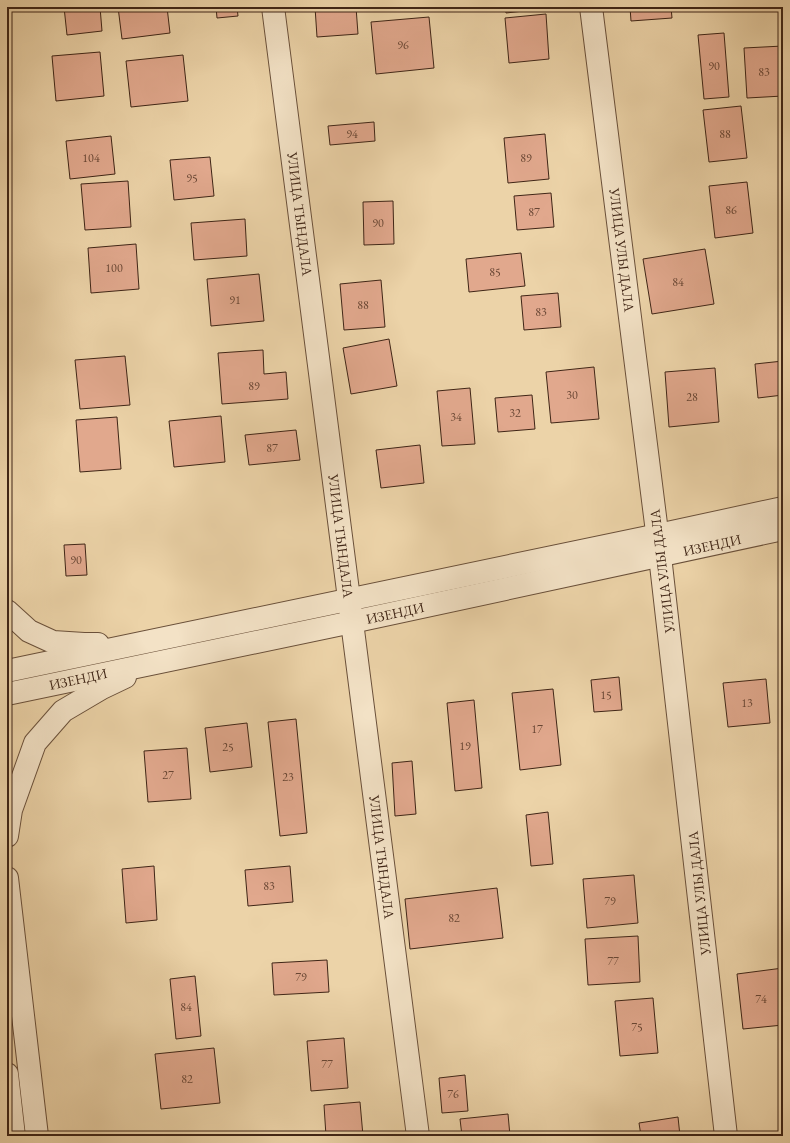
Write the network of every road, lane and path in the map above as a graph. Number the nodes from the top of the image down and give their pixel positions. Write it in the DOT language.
graph roads {
  1 [pos="273,7"];
  2 [pos="591,7"];
  3 [pos="783,508"];
  4 [pos="783,529"];
  5 [pos="659,546"];
  6 [pos="349,599"];
  7 [pos="7,611"];
  8 [pos="352,622"];
  9 [pos="145,642"];
  10 [pos="160,662"];
  11 [pos="7,671"];
  12 [pos="7,694"];
  13 [pos="7,836"];
  14 [pos="7,878"];
  15 [pos="7,1074"];
  16 [pos="14,1136"];
  17 [pos="37,1136"];
  18 [pos="418,1136"];
  19 [pos="726,1136"];
  1 -- 6 [label="street, УЛИЦА ТЫНДАЛА"];
  2 -- 5 [label="street, УЛИЦА УЛЫ ДАЛА"];
  3 -- 5 [label="street, ИЗЕНДИ"];
  4 -- 5 [label="street, ИЗЕНДИ"];
  5 -- 6 [label="street, ИЗЕНДИ"];
  5 -- 8 [label="street, ИЗЕНДИ"];
  5 -- 19 [label="street, УЛИЦА УЛЫ ДАЛА"];
  6 -- 8 [label="street, УЛИЦА ТЫНДАЛА"];
  6 -- 9 [label="street, ИЗЕНДИ"];
  7 -- 9 [label="street"];
  8 -- 10 [label="street, ИЗЕНДИ"];
  8 -- 18 [label="street, УЛИЦА ТЫНДАЛА"];
  9 -- 11 [label="street, ИЗЕНДИ"];
  10 -- 12 [label="street, ИЗЕНДИ"];
  10 -- 13 [label="street"];
  14 -- 17 [label="street"];
  15 -- 16 [label="street"];
}
